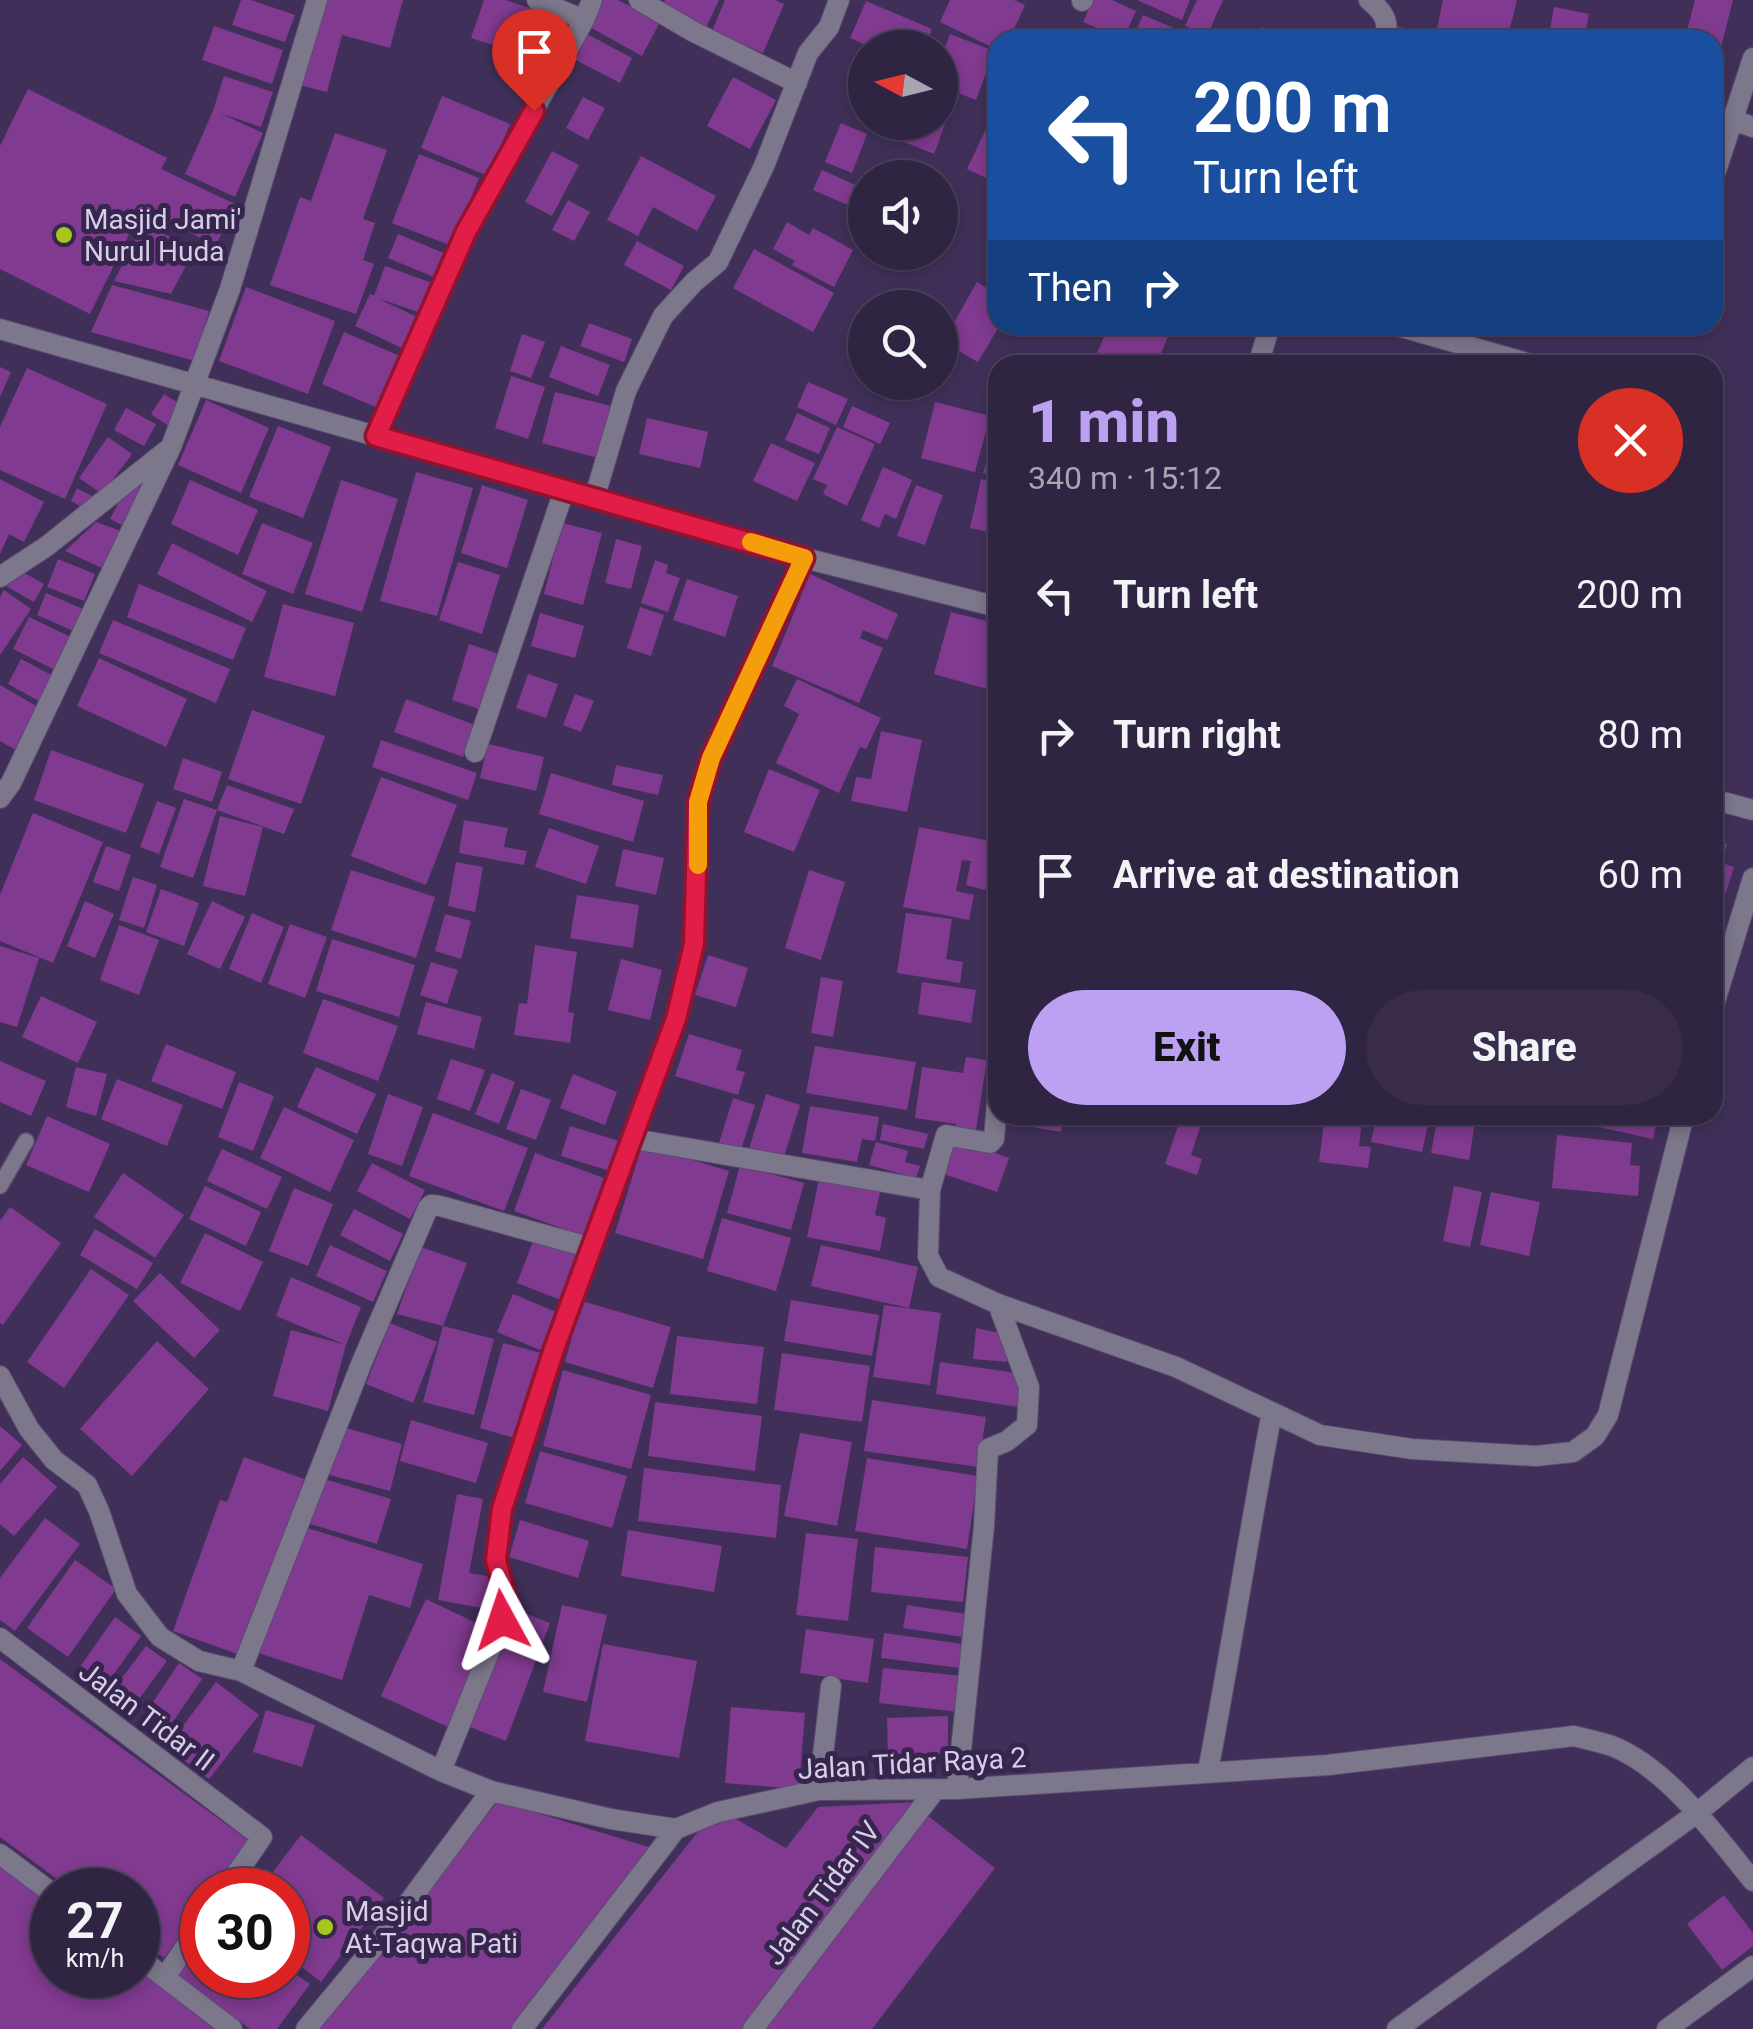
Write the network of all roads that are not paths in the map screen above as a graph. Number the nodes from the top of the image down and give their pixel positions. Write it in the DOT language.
graph roads {
  1 [pos="316,0"];
  2 [pos="537,0"];
  3 [pos="639,0"];
  4 [pos="839,0"];
  5 [pos="1369,0"];
  6 [pos="588,10"];
  7 [pos="1385,30"];
  8 [pos="1753,58"];
  9 [pos="797,83"];
  10 [pos="1743,124"];
  11 [pos="1723,162"];
  12 [pos="0,329"];
  13 [pos="1430,335"];
  14 [pos="1503,355"];
  15 [pos="196,383"];
  16 [pos="376,436"];
  17 [pos="171,447"];
  18 [pos="564,491"];
  19 [pos="594,496"];
  20 [pos="804,558"];
  21 [pos="0,577"];
  22 [pos="988,604"];
  23 [pos="475,752"];
  24 [pos="0,798"];
  25 [pos="1723,802"];
  26 [pos="1753,810"];
  27 [pos="1753,878"];
  28 [pos="1723,976"];
  29 [pos="995,1125"];
  30 [pos="1681,1125"];
  31 [pos="634,1140"];
  32 [pos="26,1141"];
  33 [pos="0,1186"];
  34 [pos="930,1190"];
  35 [pos="592,1248"];
  36 [pos="998,1304"];
  37 [pos="0,1376"];
  38 [pos="1272,1412"];
  39 [pos="0,1638"];
  40 [pos="241,1671"];
  41 [pos="832,1686"];
  42 [pos="1753,1767"];
  43 [pos="440,1771"];
  44 [pos="1208,1771"];
  45 [pos="957,1789"];
  46 [pos="818,1790"];
  47 [pos="935,1790"];
  48 [pos="491,1791"];
  49 [pos="1696,1813"];
  50 [pos="676,1829"];
  51 [pos="0,1854"];
  52 [pos="240,1868"];
  53 [pos="30,1876"];
  54 [pos="1753,1881"];
  55 [pos="180,1955"];
  56 [pos="1753,1966"];
  57 [pos="160,1973"];
  58 [pos="165,1977"];
  59 [pos="232,2029"];
  60 [pos="306,2029"];
  61 [pos="522,2029"];
  62 [pos="753,2029"];
  63 [pos="1397,2029"];
  64 [pos="1667,2029"];
  1 -- 15 [label="street"];
  2 -- 6 [label="street"];
  3 -- 9 [label="street"];
  4 -- 9 [label="street"];
  5 -- 7 [label="street"];
  6 -- 16 [label="street"];
  8 -- 10 [label="street"];
  9 -- 19 [label="street"];
  10 -- 11 [label="street"];
  12 -- 15 [label="street"];
  13 -- 14 [label="street"];
  15 -- 16 [label="street"];
  15 -- 17 [label="street"];
  16 -- 18 [label="street"];
  17 -- 21 [label="street"];
  17 -- 24 [label="street"];
  18 -- 19 [label="street"];
  18 -- 23 [label="street"];
  19 -- 20 [label="street"];
  20 -- 22 [label="street"];
  20 -- 31 [label="street"];
  25 -- 26 [label="street"];
  27 -- 28 [label="street"];
  29 -- 34 [label="street"];
  30 -- 38 [label="street"];
  31 -- 34 [label="street"];
  31 -- 35 [label="street"];
  32 -- 33 [label="lane"];
  34 -- 36 [label="street"];
  35 -- 40 [label="street"];
  35 -- 43 [label="street"];
  36 -- 38 [label="street"];
  36 -- 45 [label="street"];
  37 -- 40 [label="street, Jalan Tidar Raya 2"];
  38 -- 44 [label="street"];
  39 -- 52 [label="street, Jalan Tidar II"];
  40 -- 43 [label="street, Jalan Tidar Raya 2"];
  41 -- 46 [label="street"];
  42 -- 49 [label="street"];
  43 -- 48 [label="street, Jalan Tidar Raya 2"];
  44 -- 45 [label="street, Jalan Tidar Raya 2"];
  44 -- 49 [label="street, Jalan Tidar Raya 2"];
  45 -- 47 [label="street, Jalan Tidar Raya 2"];
  46 -- 47 [label="street, Jalan Tidar Raya 2"];
  46 -- 50 [label="street, Jalan Tidar Raya 2"];
  47 -- 62 [label="street, Jalan Tidar IV"];
  48 -- 50 [label="street, Jalan Tidar Raya 2"];
  48 -- 60 [label="street"];
  49 -- 54 [label="street, Jalan Tidar Raya 2"];
  49 -- 63 [label="street"];
  50 -- 61 [label="street"];
  51 -- 53 [label="street"];
  55 -- 58 [label="street"];
  56 -- 64 [label="street"];
  57 -- 58 [label="street"];
  58 -- 59 [label="street"];
}
